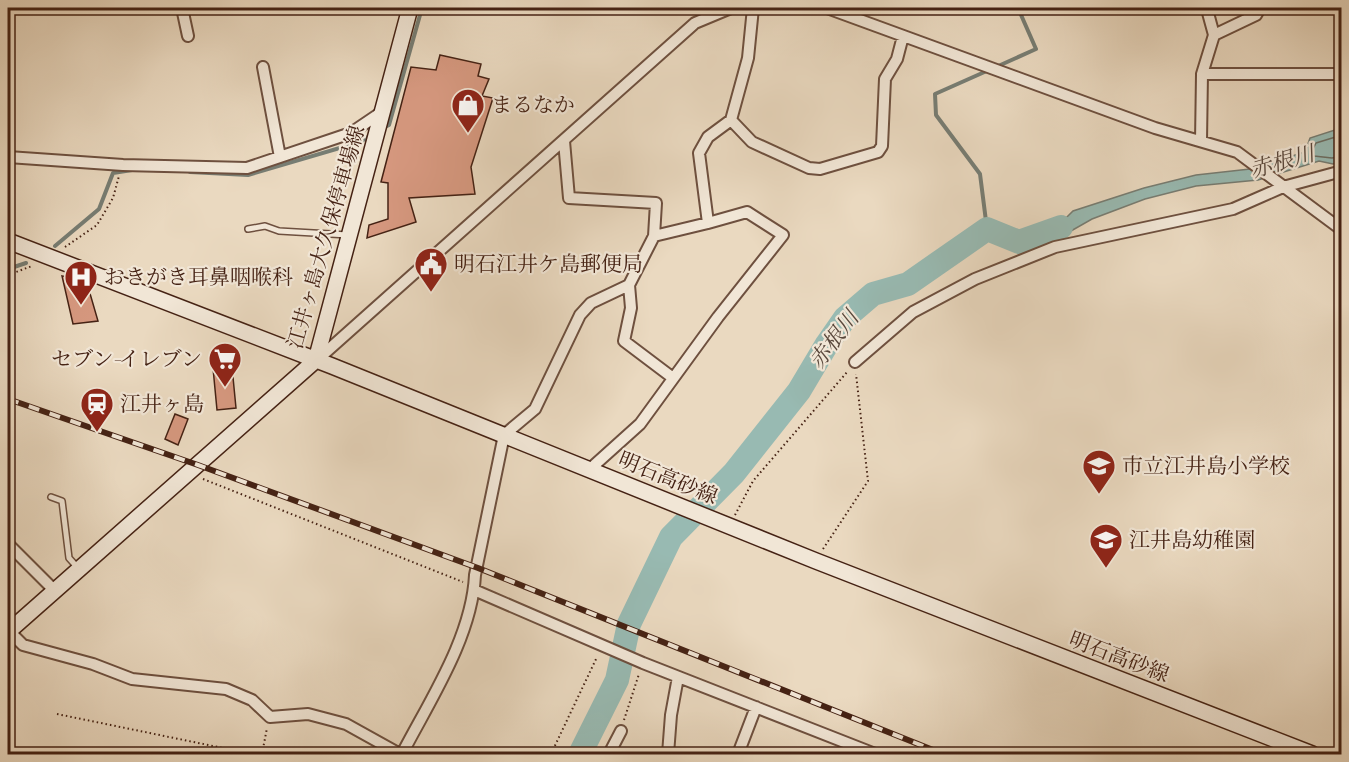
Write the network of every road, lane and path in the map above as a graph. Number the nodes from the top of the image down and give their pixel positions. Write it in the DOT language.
graph roads {
  1 [pos="182,8"];
  2 [pos="410,8"];
  3 [pos="731,8"];
  4 [pos="753,8"];
  5 [pos="827,8"];
  6 [pos="1209,8"];
  7 [pos="1260,8"];
  8 [pos="1214,35"];
  9 [pos="188,36"];
  10 [pos="903,36"];
  11 [pos="263,67"];
  12 [pos="1202,74"];
  13 [pos="1341,74"];
  14 [pos="383,112"];
  15 [pos="731,120"];
  16 [pos="564,141"];
  17 [pos="1201,141"];
  18 [pos="8,157"];
  19 [pos="280,157"];
  20 [pos="123,165"];
  21 [pos="1341,171"];
  22 [pos="1283,188"];
  23 [pos="708,223"];
  24 [pos="248,229"];
  25 [pos="1341,230"];
  26 [pos="350,235"];
  27 [pos="654,236"];
  28 [pos="8,241"];
  29 [pos="49,258"];
  30 [pos="8,275"];
  31 [pos="629,285"];
  32 [pos="316,360"];
  33 [pos="855,362"];
  34 [pos="673,378"];
  35 [pos="504,435"];
  36 [pos="590,469"];
  37 [pos="188,474"];
  38 [pos="51,497"];
  39 [pos="729,526"];
  40 [pos="8,544"];
  41 [pos="816,561"];
  42 [pos="79,569"];
  43 [pos="54,590"];
  44 [pos="474,591"];
  45 [pos="8,631"];
  46 [pos="602,646"];
  47 [pos="643,663"];
  48 [pos="678,677"];
  49 [pos="756,707"];
  50 [pos="57,714"];
  51 [pos="270,717"];
  52 [pos="621,731"];
  53 [pos="252,754"];
  54 [pos="262,754"];
  55 [pos="401,754"];
  56 [pos="551,754"];
  57 [pos="609,754"];
  58 [pos="668,754"];
  59 [pos="738,754"];
  60 [pos="875,754"];
  61 [pos="1312,754"];
  1 -- 9 [label="street"];
  2 -- 14 [label="main road, 江井ヶ島大久保停車場線"];
  3 -- 16 [label="street"];
  4 -- 15 [label="street"];
  5 -- 10 [label="street"];
  6 -- 8 [label="street"];
  7 -- 8 [label="street"];
  8 -- 12 [label="street"];
  10 -- 15 [label="street"];
  10 -- 17 [label="street"];
  11 -- 19 [label="street"];
  12 -- 13 [label="street"];
  12 -- 17 [label="street"];
  14 -- 19 [label="street"];
  14 -- 26 [label="main road, 江井ヶ島大久保停車場線"];
  15 -- 23 [label="street"];
  16 -- 27 [label="street"];
  16 -- 32 [label="street"];
  17 -- 22 [label="street"];
  18 -- 20 [label="street"];
  19 -- 20 [label="street"];
  20 -- 29 [label="path"];
  21 -- 22 [label="street"];
  22 -- 25 [label="street"];
  22 -- 33 [label="street"];
  23 -- 27 [label="street"];
  23 -- 34 [label="street"];
  24 -- 26 [label="lane"];
  26 -- 32 [label="main road, 江井ヶ島大久保停車場線"];
  27 -- 31 [label="street"];
  28 -- 29 [label="main road, 明石高砂線"];
  29 -- 30 [label="path"];
  29 -- 32 [label="main road, 明石高砂線"];
  31 -- 34 [label="street"];
  31 -- 35 [label="street"];
  32 -- 35 [label="main road, 明石高砂線"];
  32 -- 37 [label="main road, 江井ヶ島大久保停車場線"];
  33 -- 39 [label="path"];
  33 -- 41 [label="path"];
  34 -- 36 [label="street"];
  35 -- 36 [label="main road, 明石高砂線"];
  35 -- 44 [label="street"];
  36 -- 39 [label="main road, 明石高砂線"];
  37 -- 42 [label="main road, 江井ヶ島大久保停車場線"];
  37 -- 44 [label="path"];
  38 -- 42 [label="lane"];
  39 -- 41 [label="main road, 明石高砂線"];
  40 -- 43 [label="street"];
  41 -- 61 [label="main road, 明石高砂線"];
  42 -- 43 [label="main road, 江井ヶ島大久保停車場線"];
  43 -- 45 [label="main road, 江井ヶ島大久保停車場線"];
  44 -- 46 [label="street"];
  44 -- 55 [label="street"];
  45 -- 51 [label="street"];
  46 -- 47 [label="street"];
  46 -- 56 [label="path"];
  47 -- 48 [label="street"];
  47 -- 52 [label="path"];
  48 -- 49 [label="street"];
  48 -- 58 [label="street"];
  49 -- 59 [label="street"];
  49 -- 60 [label="street"];
  50 -- 53 [label="path"];
  51 -- 54 [label="path"];
  51 -- 55 [label="street"];
  52 -- 57 [label="street"];
}
